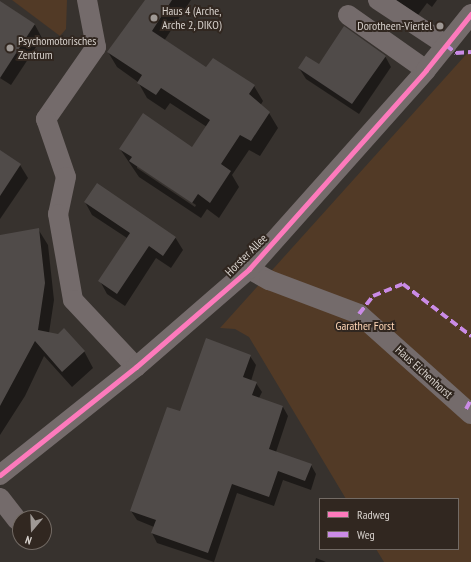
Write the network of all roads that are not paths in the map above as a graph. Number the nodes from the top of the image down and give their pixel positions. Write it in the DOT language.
graph roads {
  1 [pos="88,0"];
  2 [pos="378,0"];
  3 [pos="471,14"];
  4 [pos="348,15"];
  5 [pos="446,45"];
  6 [pos="426,70"];
  7 [pos="249,269"];
  8 [pos="136,367"];
  9 [pos="471,414"];
  10 [pos="0,475"];
  11 [pos="0,498"];
  12 [pos="12,514"];
  1 -- 8 [label="street"];
  2 -- 5 [label="street"];
  3 -- 5 [label="street, Horster Allee"];
  4 -- 6 [label="street"];
  5 -- 6 [label="street, Horster Allee"];
  6 -- 7 [label="street, Horster Allee"];
  7 -- 8 [label="street, Horster Allee"];
  7 -- 9 [label="street, Haus Eichenhorst"];
  8 -- 10 [label="street, Horster Allee"];
  11 -- 12 [label="street"];
}
